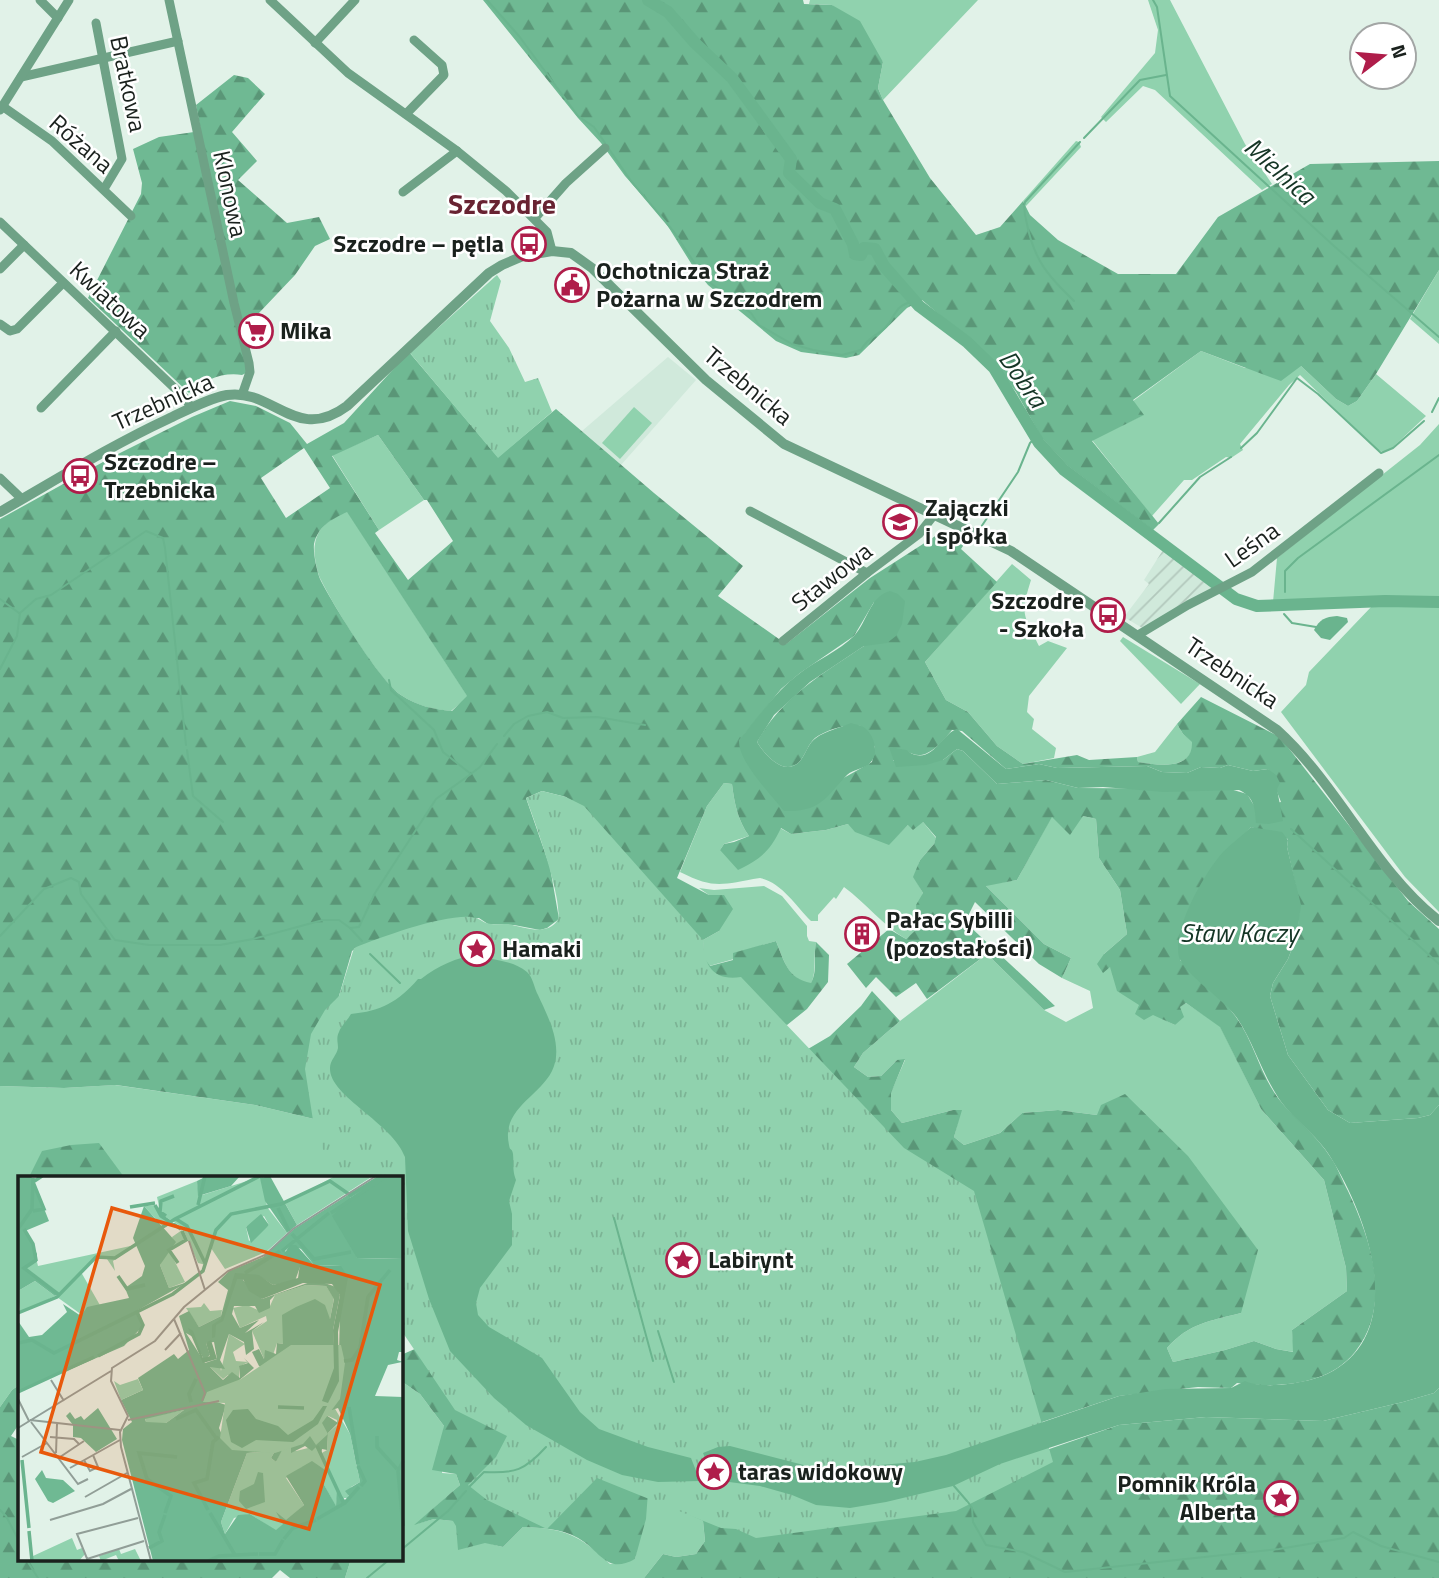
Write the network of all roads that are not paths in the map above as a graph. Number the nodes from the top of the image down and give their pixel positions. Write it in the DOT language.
graph roads {
  1 [pos="40,0"];
  2 [pos="69,0"];
  3 [pos="169,0"];
  4 [pos="270,0"];
  5 [pos="355,0"];
  6 [pos="58,18"];
  7 [pos="96,23"];
  8 [pos="414,40"];
  9 [pos="178,41"];
  10 [pos="315,43"];
  11 [pos="102,60"];
  12 [pos="21,77"];
  13 [pos="1,108"];
  14 [pos="407,114"];
  15 [pos="605,148"];
  16 [pos="457,151"];
  17 [pos="104,189"];
  18 [pos="403,192"];
  19 [pos="131,216"];
  20 [pos="535,218"];
  21 [pos="0,222"];
  22 [pos="24,245"];
  23 [pos="552,251"];
  24 [pos="0,269"];
  25 [pos="63,283"];
  26 [pos="0,324"];
  27 [pos="116,331"];
  28 [pos="242,396"];
  29 [pos="41,408"];
  30 [pos="191,408"];
  31 [pos="1379,473"];
  32 [pos="0,478"];
  33 [pos="22,499"];
  34 [pos="0,512"];
  35 [pos="750,512"];
  36 [pos="934,515"];
  37 [pos="867,573"];
  38 [pos="1138,635"];
  39 [pos="783,641"];
  40 [pos="1439,921"];
  1 -- 6 [label="street"];
  2 -- 6 [label="street"];
  3 -- 9 [label="street, Klonowa"];
  4 -- 10 [label="street"];
  5 -- 10 [label="street"];
  6 -- 12 [label="street"];
  7 -- 11 [label="street, Bratkowa"];
  8 -- 14 [label="street"];
  9 -- 11 [label="street"];
  9 -- 28 [label="street, Klonowa"];
  10 -- 14 [label="street"];
  11 -- 12 [label="street"];
  11 -- 17 [label="street, Bratkowa"];
  12 -- 13 [label="street"];
  13 -- 17 [label="street, Różana"];
  14 -- 16 [label="street"];
  15 -- 20 [label="street"];
  16 -- 18 [label="street"];
  16 -- 20 [label="street"];
  17 -- 19 [label="street, Różana"];
  20 -- 23 [label="street"];
  21 -- 22 [label="street, Kwiatowa"];
  22 -- 24 [label="street"];
  22 -- 25 [label="street, Kwiatowa"];
  23 -- 28 [label="street, Trzebnicka"];
  23 -- 36 [label="street, Trzebnicka"];
  25 -- 26 [label="street"];
  25 -- 27 [label="street, Kwiatowa"];
  27 -- 29 [label="street"];
  27 -- 30 [label="street, Kwiatowa"];
  28 -- 30 [label="street, Trzebnicka"];
  30 -- 33 [label="street, Trzebnicka"];
  31 -- 38 [label="street, Leśna"];
  32 -- 33 [label="street"];
  33 -- 34 [label="street, Trzebnicka"];
  35 -- 37 [label="street"];
  36 -- 37 [label="street, Stawowa"];
  36 -- 38 [label="street, Trzebnicka"];
  37 -- 39 [label="street, Stawowa"];
  38 -- 40 [label="street, Trzebnicka"];
}
